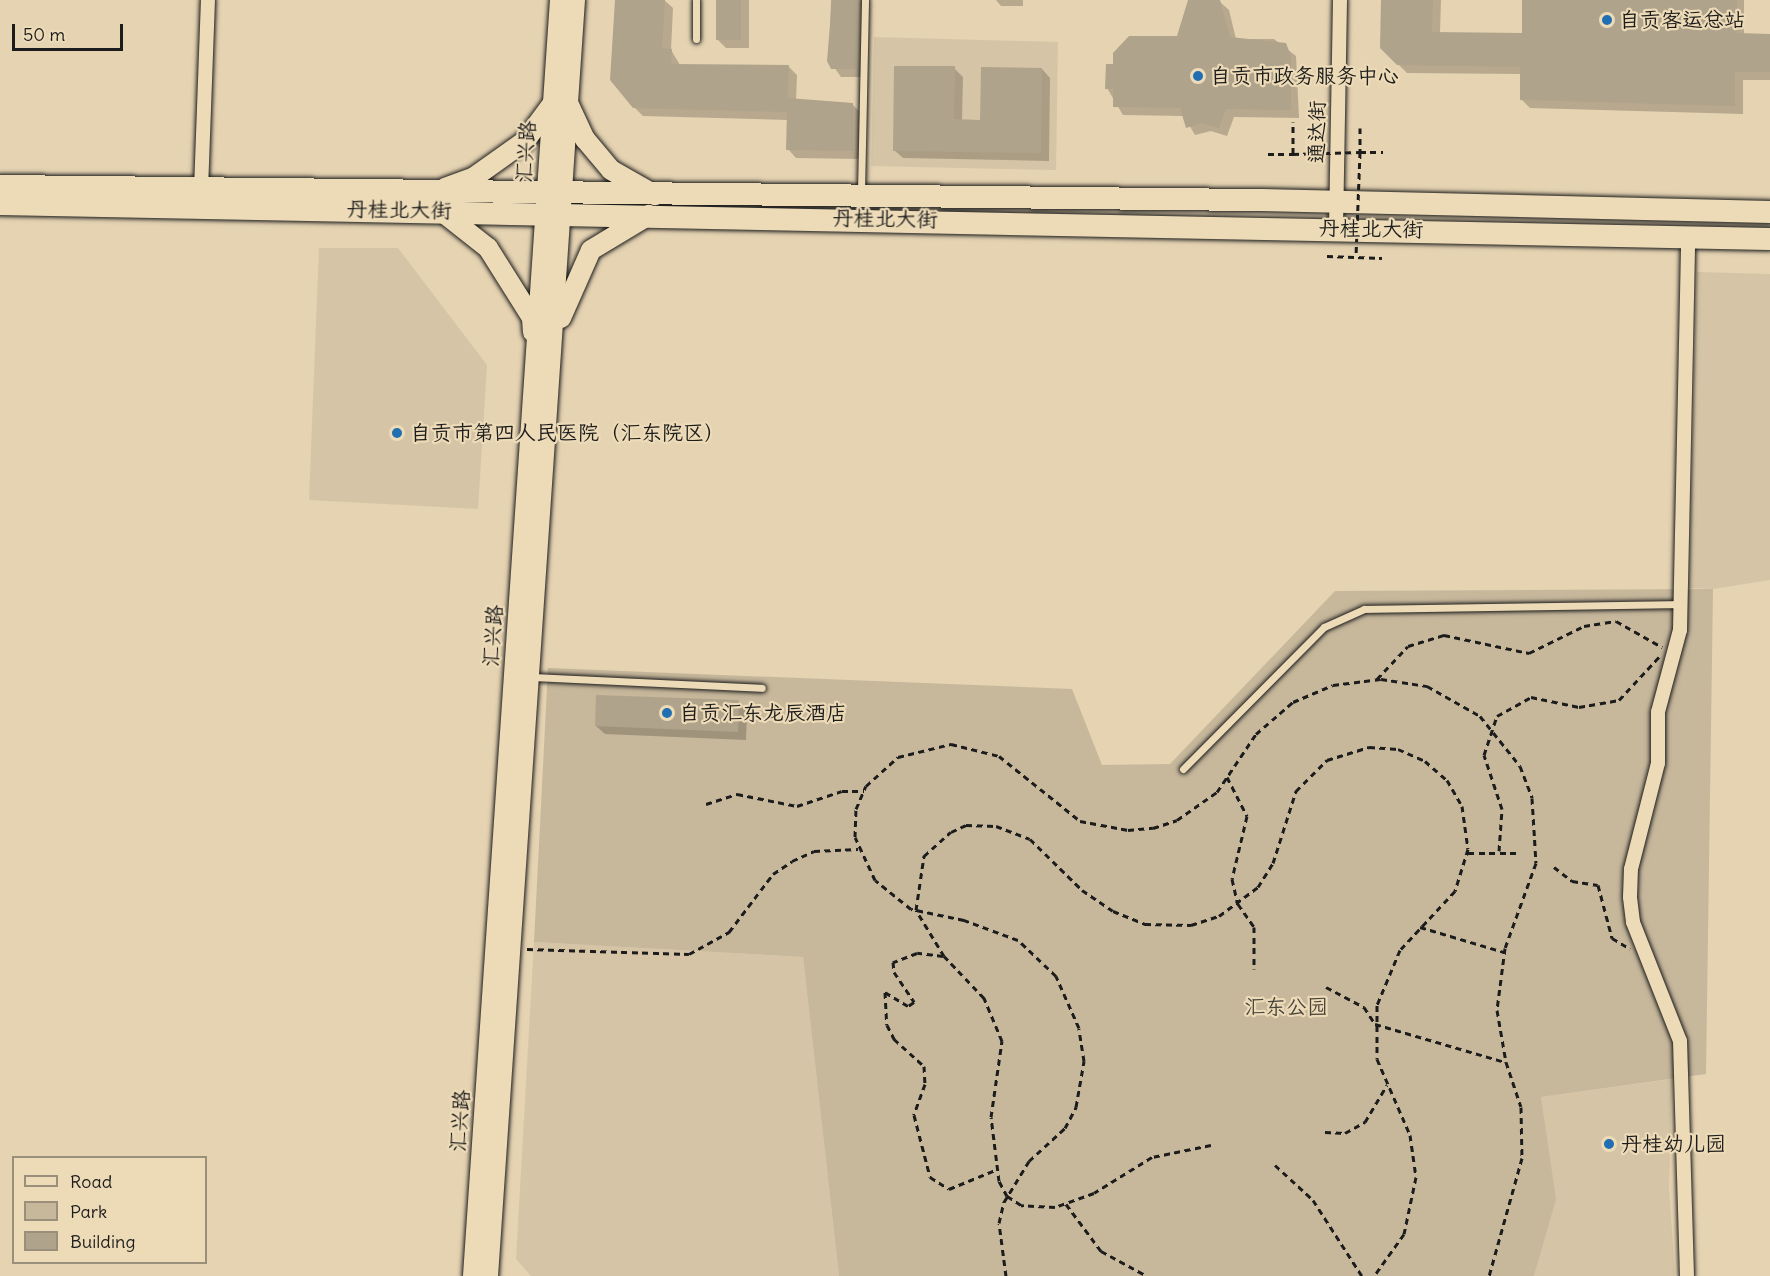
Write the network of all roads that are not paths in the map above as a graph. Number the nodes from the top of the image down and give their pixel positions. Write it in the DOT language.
graph roads {
  1 [pos="208,0"];
  2 [pos="560,0"];
  3 [pos="575,0"];
  4 [pos="696,0"];
  5 [pos="865,0"];
  6 [pos="1340,0"];
  7 [pos="696,39"];
  8 [pos="560,102"];
  9 [pos="0,186"];
  10 [pos="201,190"];
  11 [pos="861,196"];
  12 [pos="436,202"];
  13 [pos="1337,202"];
  14 [pos="554,203"];
  15 [pos="0,204"];
  16 [pos="652,205"];
  17 [pos="1770,212"];
  18 [pos="1336,229"];
  19 [pos="1688,236"];
  20 [pos="1770,239"];
  21 [pos="543,358"];
  22 [pos="1681,604"];
  23 [pos="521,677"];
  24 [pos="762,688"];
  25 [pos="1184,770"];
  26 [pos="473,1276"];
  27 [pos="488,1276"];
  28 [pos="1688,1276"];
  1 -- 10 [label="street"];
  2 -- 8 [label="main road, 汇兴路"];
  3 -- 8 [label="main road"];
  4 -- 7 [label="lane"];
  5 -- 11 [label="lane"];
  6 -- 13 [label="street, 通达街"];
  8 -- 12 [label="main road"];
  8 -- 14 [label="main road, 汇兴路"];
  8 -- 16 [label="main road"];
  9 -- 10 [label="main road, 丹桂北大街"];
  10 -- 12 [label="main road, 丹桂北大街"];
  11 -- 13 [label="main road, 丹桂北大街"];
  11 -- 16 [label="main road, 丹桂北大街"];
  12 -- 14 [label="main road, 丹桂北大街"];
  12 -- 15 [label="main road, 丹桂北大街"];
  12 -- 21 [label="main road"];
  13 -- 17 [label="main road, 丹桂北大街"];
  13 -- 18 [label="street, 通达街"];
  14 -- 16 [label="main road, 丹桂北大街"];
  14 -- 21 [label="main road, 汇兴路"];
  16 -- 18 [label="main road, 丹桂北大街"];
  16 -- 21 [label="main road"];
  18 -- 19 [label="main road, 丹桂北大街"];
  19 -- 20 [label="main road, 丹桂北大街"];
  19 -- 22 [label="street"];
  21 -- 23 [label="main road, 汇兴路"];
  22 -- 25 [label="lane"];
  22 -- 28 [label="street"];
  23 -- 24 [label="lane"];
  23 -- 26 [label="main road, 汇兴路"];
  23 -- 27 [label="main road"];
}
